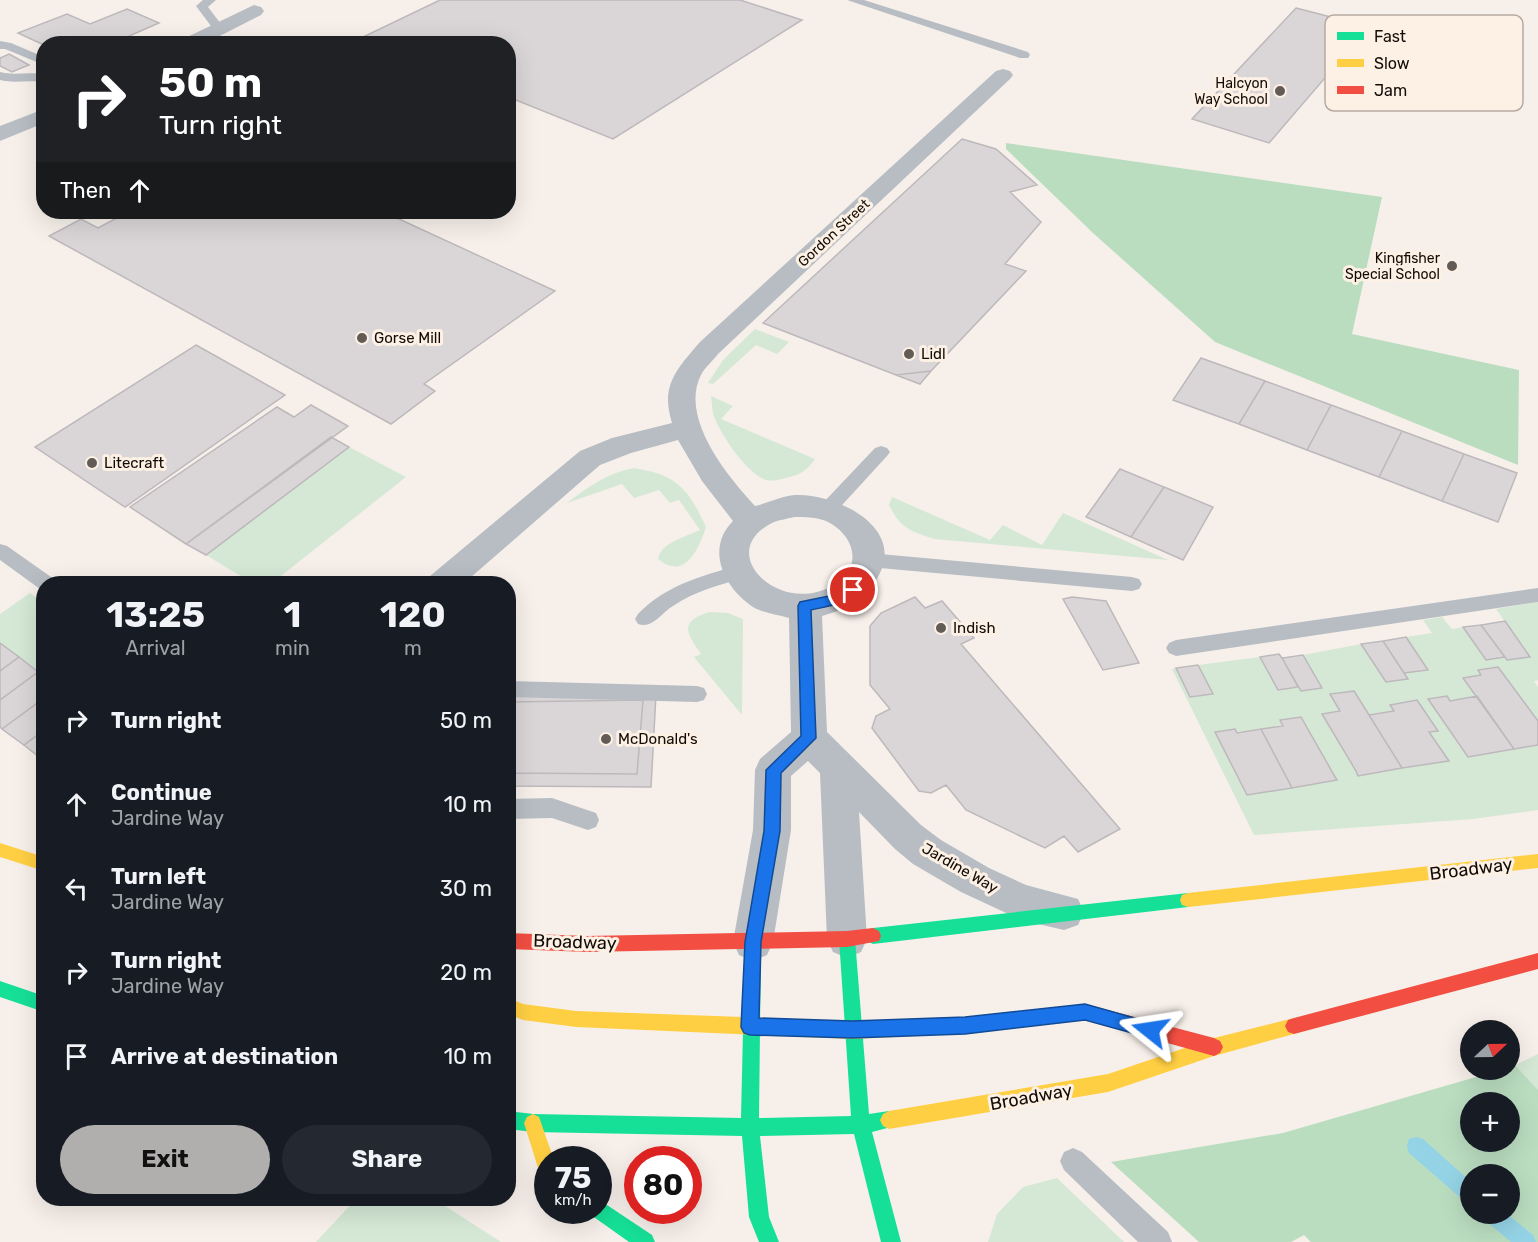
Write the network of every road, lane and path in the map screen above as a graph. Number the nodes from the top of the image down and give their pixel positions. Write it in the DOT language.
graph roads {
  1 [pos="210,0"];
  2 [pos="853,0"];
  3 [pos="254,10"];
  4 [pos="218,28"];
  5 [pos="203,36"];
  6 [pos="0,45"];
  7 [pos="36,58"];
  8 [pos="1013,65"];
  9 [pos="0,76"];
  10 [pos="36,77"];
  11 [pos="36,118"];
  12 [pos="0,134"];
  13 [pos="686,429"];
  14 [pos="881,452"];
  15 [pos="827,510"];
  16 [pos="751,521"];
  17 [pos="0,552"];
  18 [pos="869,560"];
  19 [pos="737,573"];
  20 [pos="450,576"];
  21 [pos="36,577"];
  22 [pos="1132,584"];
  23 [pos="1538,595"];
  24 [pos="805,606"];
  25 [pos="645,619"];
  26 [pos="1176,648"];
  27 [pos="516,689"];
  28 [pos="697,694"];
  29 [pos="809,738"];
  30 [pos="838,767"];
  31 [pos="516,808"];
  32 [pos="588,820"];
  33 [pos="0,850"];
  34 [pos="36,861"];
  35 [pos="1538,861"];
  36 [pos="1074,915"];
  37 [pos="847,939"];
  38 [pos="516,941"];
  39 [pos="753,942"];
  40 [pos="1538,961"];
  41 [pos="0,989"];
  42 [pos="36,1001"];
  43 [pos="516,1009"];
  44 [pos="750,1027"];
  45 [pos="852,1030"];
  46 [pos="1214,1047"];
  47 [pos="516,1121"];
  48 [pos="533,1123"];
  49 [pos="861,1125"];
  50 [pos="750,1127"];
  51 [pos="540,1146"];
  52 [pos="1073,1161"];
  53 [pos="612,1218"];
  54 [pos="645,1242"];
  55 [pos="769,1242"];
  56 [pos="891,1242"];
  57 [pos="1158,1242"];
  1 -- 4 [label="lane"];
  2 -- 8 [label="lane"];
  3 -- 4 [label="street"];
  4 -- 5 [label="street"];
  6 -- 7 [label="lane"];
  8 -- 13 [label="street, Gordon Street"];
  9 -- 10 [label="lane"];
  11 -- 12 [label="street"];
  13 -- 16 [label="street, Gordon Street"];
  13 -- 20 [label="street"];
  14 -- 15 [label="lane"];
  15 -- 16 [label="street"];
  15 -- 18 [label="street"];
  16 -- 19 [label="street"];
  17 -- 21 [label="lane"];
  18 -- 22 [label="lane"];
  18 -- 24 [label="street"];
  19 -- 24 [label="street"];
  19 -- 25 [label="lane"];
  23 -- 26 [label="lane"];
  24 -- 29 [label="street"];
  27 -- 28 [label="lane"];
  29 -- 30 [label="street, Jardine Way"];
  29 -- 39 [label="street"];
  30 -- 36 [label="street, Jardine Way"];
  30 -- 37 [label="street"];
  31 -- 32 [label="lane"];
  33 -- 34 [label="main road"];
  35 -- 36 [label="main road, Broadway"];
  36 -- 37 [label="main road, Broadway"];
  37 -- 39 [label="main road, Broadway"];
  37 -- 45 [label="main road"];
  38 -- 39 [label="main road, Broadway"];
  39 -- 44 [label="main road"];
  40 -- 46 [label="main road, Broadway"];
  41 -- 42 [label="main road"];
  43 -- 44 [label="main road"];
  44 -- 45 [label="main road"];
  44 -- 50 [label="main road"];
  45 -- 46 [label="main road"];
  45 -- 49 [label="main road"];
  46 -- 49 [label="main road, Broadway"];
  47 -- 48 [label="main road, Broadway"];
  48 -- 50 [label="main road, Broadway"];
  48 -- 51 [label="main road"];
  49 -- 50 [label="main road, Broadway"];
  49 -- 56 [label="main road"];
  50 -- 55 [label="main road"];
  52 -- 57 [label="lane"];
  53 -- 54 [label="main road"];
}
